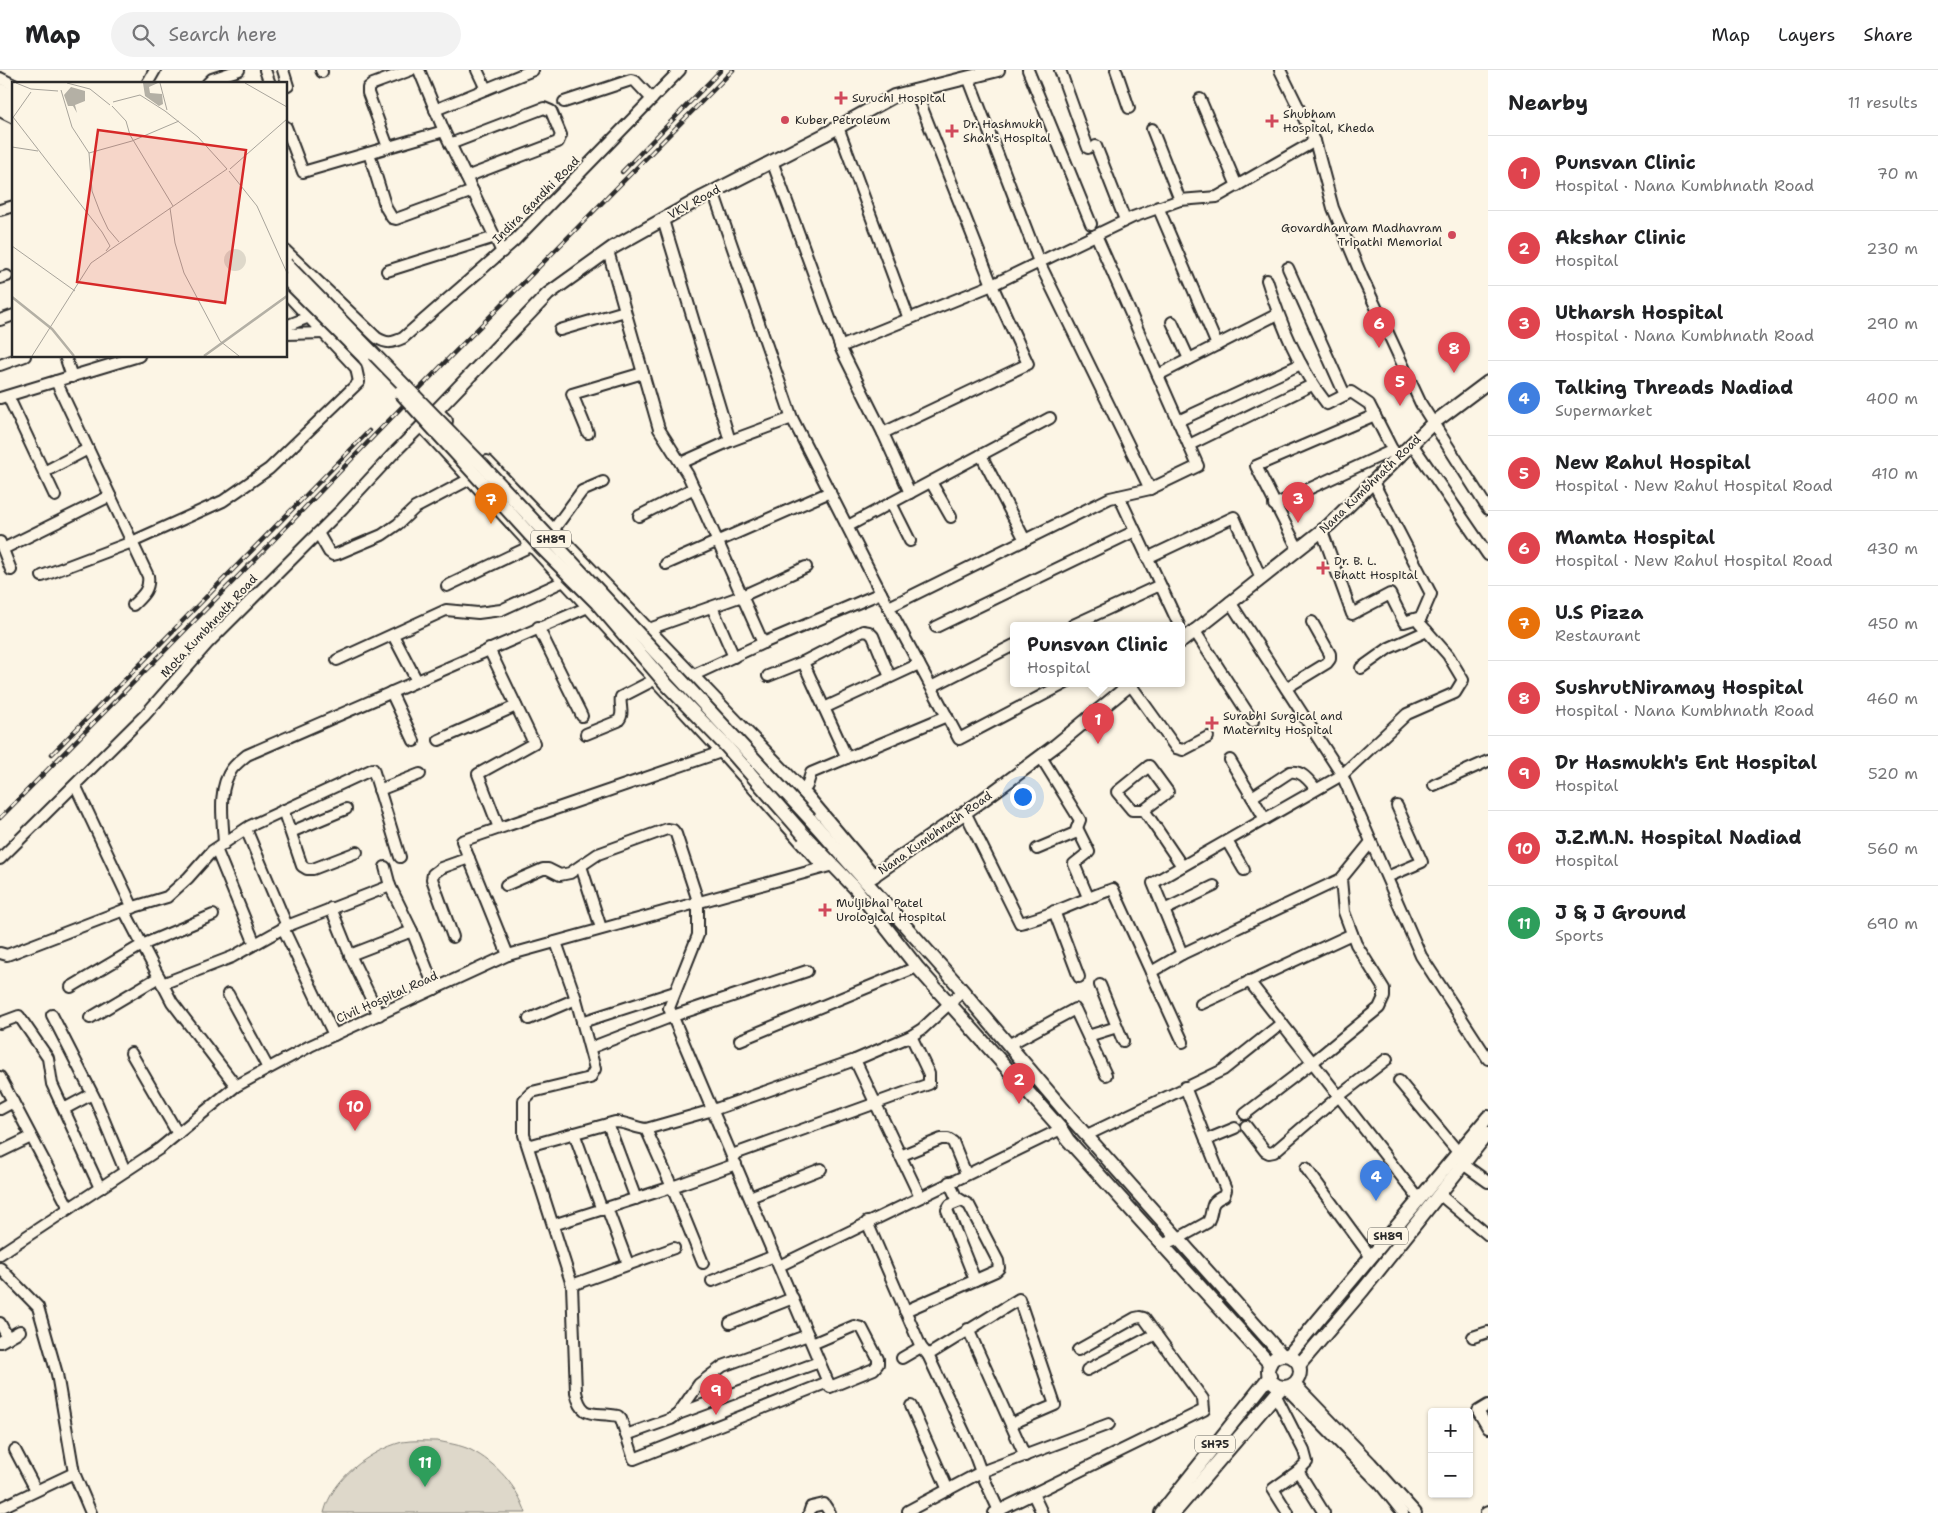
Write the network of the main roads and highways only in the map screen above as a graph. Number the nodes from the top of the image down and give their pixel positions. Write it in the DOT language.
graph roads {
  1 [pos="998,70"];
  2 [pos="0,90"];
  3 [pos="12,95"];
  4 [pos="0,102"];
  5 [pos="12,107"];
  6 [pos="288,266"];
  7 [pos="288,281"];
  8 [pos="1488,382"];
  9 [pos="1186,636"];
  10 [pos="1126,687"];
  11 [pos="870,878"];
  12 [pos="854,888"];
  13 [pos="1488,1117"];
  14 [pos="1488,1134"];
  15 [pos="1285,1355"];
  16 [pos="1300,1364"];
  17 [pos="1270,1370"];
  18 [pos="1284,1388"];
  19 [pos="1161,1513"];
  20 [pos="1174,1513"];
  1 -- 11 [label="main road, VKV Road"];
  2 -- 3 [label="main road"];
  4 -- 5 [label="main road"];
  6 -- 11 [label="main road, SH89, bridge"];
  7 -- 12 [label="main road, SH89, bridge"];
  8 -- 9 [label="main road, Nana Kumbhnath Road"];
  10 -- 11 [label="main road, Nana Kumbhnath Road"];
  11 -- 12 [label="main road, Nana Kumbhnath Road"];
  11 -- 15 [label="main road, SH89"];
  12 -- 17 [label="main road, SH89"];
  13 -- 15 [label="main road, SH89"];
  14 -- 16 [label="main road, SH89"];
  15 -- 16 [label="main road"];
  15 -- 17 [label="main road"];
  16 -- 18 [label="main road"];
  17 -- 18 [label="main road"];
  17 -- 19 [label="main road, SH75"];
  18 -- 20 [label="main road, SH75"];
}
